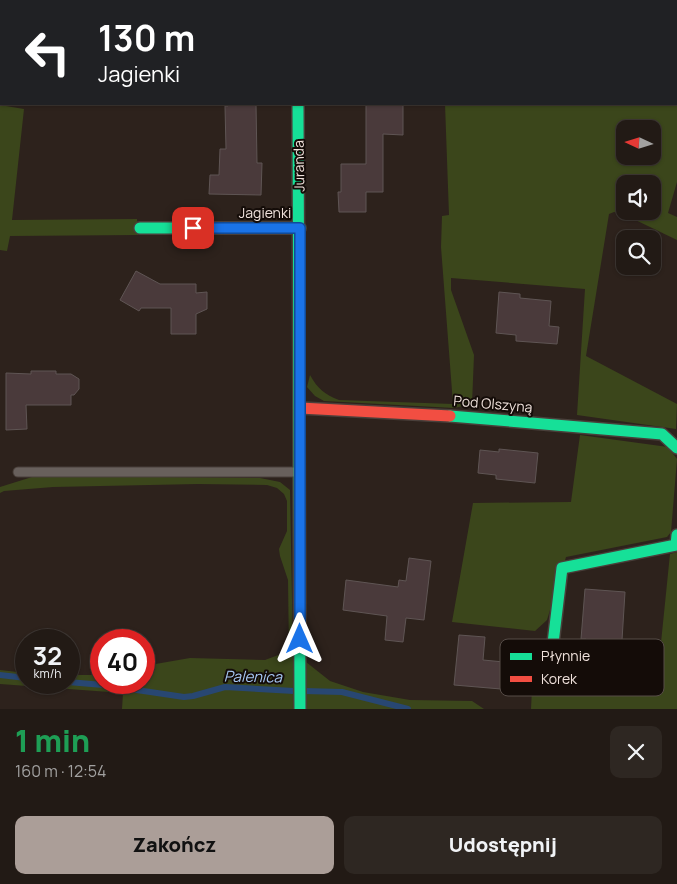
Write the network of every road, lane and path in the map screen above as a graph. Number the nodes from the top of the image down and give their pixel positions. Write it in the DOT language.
graph roads {
  1 [pos="298,105"];
  2 [pos="140,228"];
  3 [pos="300,228"];
  4 [pos="300,408"];
  5 [pos="677,448"];
  6 [pos="18,472"];
  7 [pos="299,472"];
  8 [pos="677,535"];
  9 [pos="554,639"];
  10 [pos="300,705"];
  1 -- 3 [label="street, Juranda"];
  2 -- 3 [label="street, Jagienki"];
  3 -- 4 [label="street, Juranda"];
  4 -- 5 [label="street, Pod Olszyną"];
  4 -- 7 [label="street, Juranda"];
  6 -- 7 [label="lane"];
  7 -- 10 [label="street, Juranda"];
  8 -- 9 [label="street"];
}
